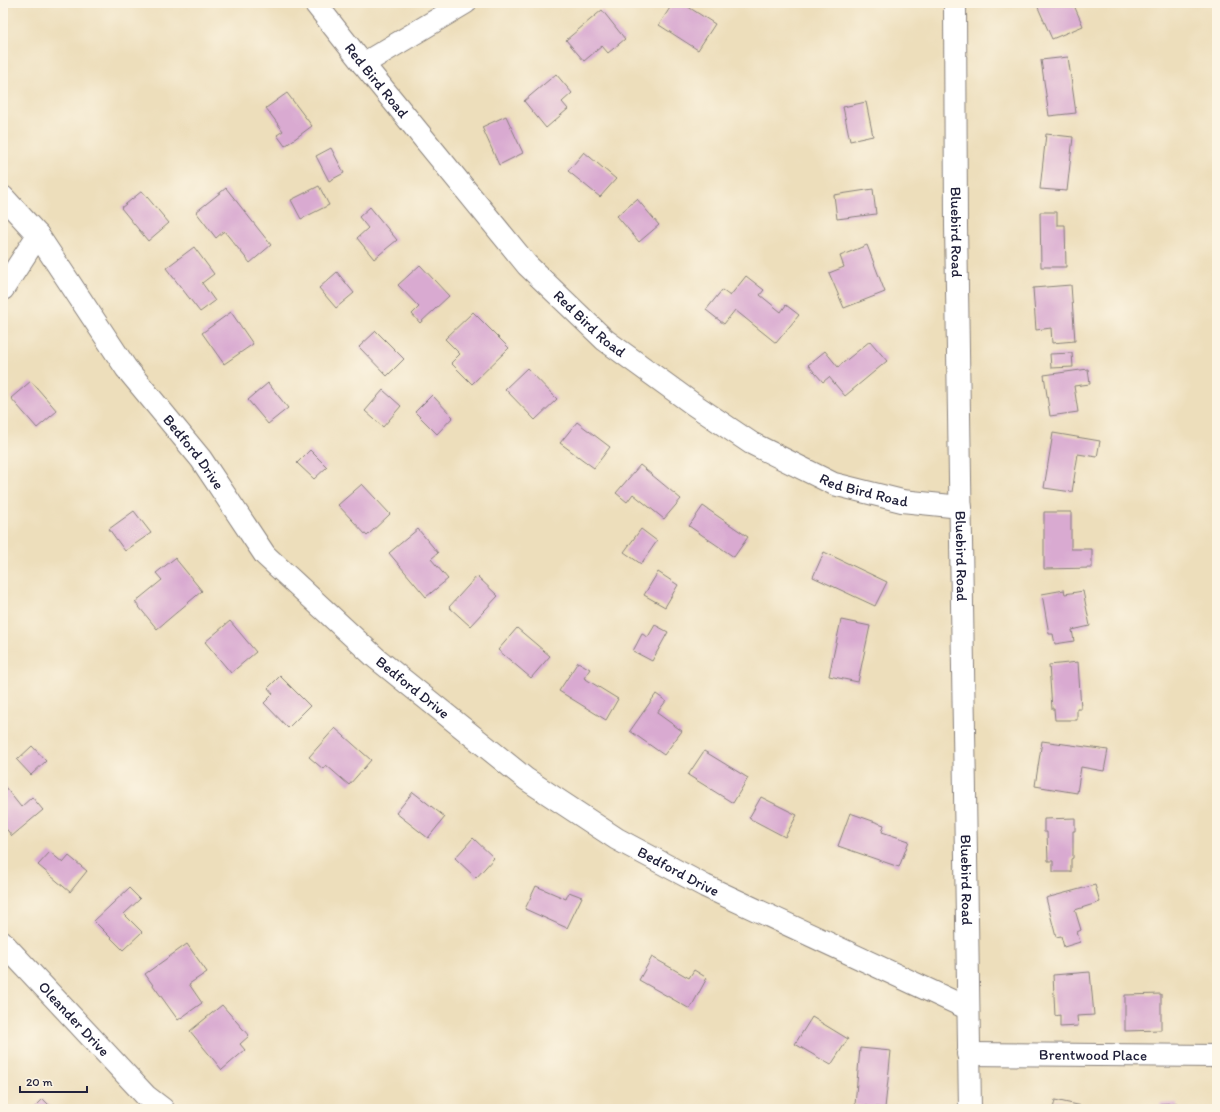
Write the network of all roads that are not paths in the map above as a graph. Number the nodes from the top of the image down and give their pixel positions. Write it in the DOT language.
graph roads {
  1 [pos="315,3"];
  2 [pos="465,3"];
  3 [pos="955,3"];
  4 [pos="363,64"];
  5 [pos="3,196"];
  6 [pos="38,235"];
  7 [pos="3,289"];
  8 [pos="961,507"];
  9 [pos="3,943"];
  10 [pos="967,1008"];
  11 [pos="968,1054"];
  12 [pos="1217,1056"];
  13 [pos="163,1109"];
  14 [pos="970,1109"];
  1 -- 4 [label="street, Red Bird Road"];
  2 -- 4 [label="street"];
  3 -- 8 [label="street, Bluebird Road"];
  4 -- 8 [label="street, Red Bird Road"];
  5 -- 6 [label="street, Bedford Drive"];
  6 -- 7 [label="street"];
  6 -- 10 [label="street, Bedford Drive"];
  8 -- 10 [label="street, Bluebird Road"];
  9 -- 13 [label="street, Oleander Drive"];
  10 -- 11 [label="street, Bluebird Road"];
  11 -- 12 [label="street, Brentwood Place"];
  11 -- 14 [label="street, Bluebird Road"];
}
